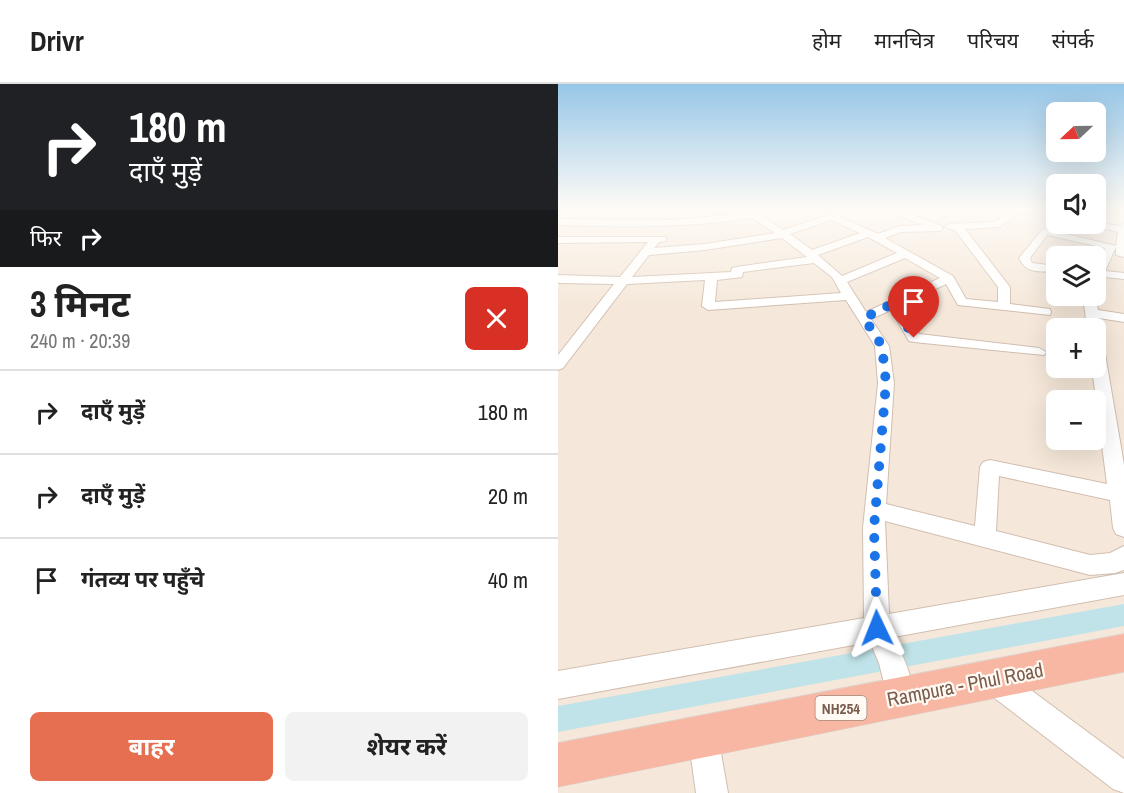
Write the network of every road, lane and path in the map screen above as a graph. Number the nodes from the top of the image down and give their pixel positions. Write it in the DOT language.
graph roads {
  1 [pos="656,241"];
  2 [pos="688,241"];
  3 [pos="711,241"];
  4 [pos="733,241"];
  5 [pos="792,241"];
  6 [pos="857,241"];
  7 [pos="881,241"];
  8 [pos="969,241"];
  9 [pos="1038,241"];
  10 [pos="1088,241"];
  11 [pos="1121,241"];
  12 [pos="706,245"];
  13 [pos="647,252"];
  14 [pos="905,254"];
  15 [pos="1124,254"];
  16 [pos="1106,255"];
  17 [pos="813,256"];
  18 [pos="1046,268"];
  19 [pos="1106,274"];
  20 [pos="1124,276"];
  21 [pos="949,278"];
  22 [pos="558,279"];
  23 [pos="626,280"];
  24 [pos="840,281"];
  25 [pos="850,296"];
  26 [pos="894,303"];
  27 [pos="1091,306"];
  28 [pos="1004,307"];
  29 [pos="1044,312"];
  30 [pos="1092,313"];
  31 [pos="864,318"];
  32 [pos="1093,318"];
  33 [pos="1124,318"];
  34 [pos="1039,352"];
  35 [pos="559,363"];
  36 [pos="1101,378"];
  37 [pos="1119,494"];
  38 [pos="875,510"];
  39 [pos="1124,528"];
  40 [pos="985,538"];
  41 [pos="1124,556"];
  42 [pos="1124,584"];
  43 [pos="878,631"];
  44 [pos="1124,653"];
  45 [pos="992,679"];
  46 [pos="896,680"];
  47 [pos="558,686"];
  48 [pos="703,736"];
  49 [pos="558,765"];
  50 [pos="1124,778"];
  51 [pos="712,793"];
  1 -- 13 [label="street"];
  2 -- 12 [label="street"];
  3 -- 12 [label="street"];
  4 -- 12 [label="street"];
  5 -- 17 [label="street"];
  6 -- 17 [label="street"];
  7 -- 14 [label="street"];
  8 -- 28 [label="street"];
  9 -- 18 [label="street"];
  10 -- 16 [label="street"];
  11 -- 15 [label="street"];
  12 -- 13 [label="street"];
  12 -- 17 [label="street"];
  12 -- 23 [label="street"];
  12 -- 25 [label="street"];
  13 -- 23 [label="street"];
  14 -- 21 [label="street"];
  14 -- 24 [label="street"];
  17 -- 24 [label="street"];
  19 -- 20 [label="street"];
  21 -- 26 [label="street"];
  21 -- 28 [label="street"];
  22 -- 23 [label="street"];
  23 -- 35 [label="street"];
  24 -- 25 [label="street"];
  25 -- 31 [label="street"];
  26 -- 31 [label="street"];
  26 -- 34 [label="street"];
  27 -- 30 [label="street"];
  28 -- 29 [label="street"];
  30 -- 32 [label="street"];
  30 -- 33 [label="street"];
  31 -- 38 [label="street"];
  36 -- 37 [label="street"];
  37 -- 39 [label="street"];
  37 -- 40 [label="street"];
  38 -- 40 [label="street"];
  38 -- 43 [label="street"];
  40 -- 41 [label="street"];
  42 -- 43 [label="street"];
  43 -- 46 [label="street"];
  43 -- 47 [label="street"];
  44 -- 45 [label="highway, Rampura - Phul Road / NH254"];
  45 -- 46 [label="highway, Rampura - Phul Road / NH254"];
  45 -- 50 [label="street"];
  46 -- 48 [label="highway, Rampura - Phul Road / NH254"];
  48 -- 49 [label="highway, Rampura - Phul Road / NH254"];
  48 -- 51 [label="street"];
}
